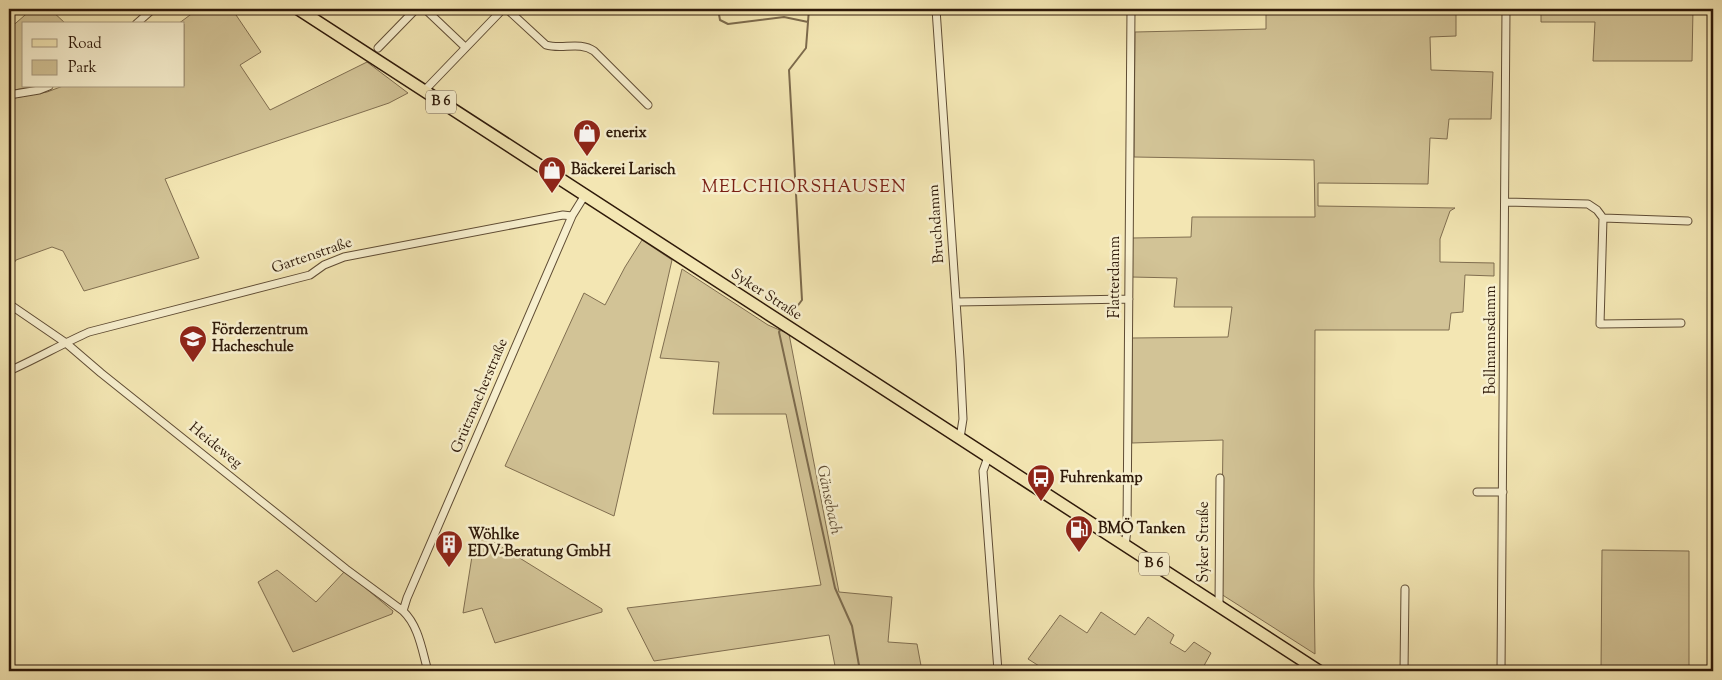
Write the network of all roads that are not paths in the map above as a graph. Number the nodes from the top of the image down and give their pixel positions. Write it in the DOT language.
graph roads {
  1 [pos="153,9"];
  2 [pos="298,9"];
  3 [pos="416,9"];
  4 [pos="425,9"];
  5 [pos="503,9"];
  6 [pos="507,9"];
  7 [pos="936,9"];
  8 [pos="1131,9"];
  9 [pos="1506,9"];
  10 [pos="138,22"];
  11 [pos="465,47"];
  12 [pos="378,48"];
  13 [pos="44,88"];
  14 [pos="424,91"];
  15 [pos="9,95"];
  16 [pos="648,105"];
  17 [pos="585,195"];
  18 [pos="1506,202"];
  19 [pos="572,216"];
  20 [pos="1603,218"];
  21 [pos="1688,221"];
  22 [pos="1129,299"];
  23 [pos="956,302"];
  24 [pos="9,304"];
  25 [pos="1681,323"];
  26 [pos="66,343"];
  27 [pos="9,371"];
  28 [pos="960,438"];
  29 [pos="988,457"];
  30 [pos="1220,478"];
  31 [pos="1477,492"];
  32 [pos="1502,492"];
  33 [pos="1125,546"];
  34 [pos="1405,589"];
  35 [pos="1219,606"];
  36 [pos="403,611"];
  37 [pos="428,671"];
  38 [pos="998,671"];
  39 [pos="1319,671"];
  40 [pos="1404,671"];
  41 [pos="1501,671"];
  1 -- 10 [label="street"];
  2 -- 14 [label="main road, Syker Straße / B 6"];
  3 -- 12 [label="street"];
  4 -- 11 [label="street"];
  5 -- 11 [label="street"];
  6 -- 16 [label="street"];
  7 -- 23 [label="street, Bruchdamm"];
  8 -- 22 [label="street, Flatterdamm"];
  9 -- 18 [label="street, Bollmannsdamm"];
  11 -- 14 [label="street"];
  13 -- 15 [label="street"];
  14 -- 17 [label="main road, Syker Straße / B 6"];
  17 -- 19 [label="street, Grützmacherstraße"];
  17 -- 28 [label="main road, Syker Straße / B 6"];
  18 -- 20 [label="street"];
  18 -- 32 [label="street, Bollmannsdamm"];
  19 -- 26 [label="street, Gartenstraße"];
  19 -- 36 [label="street, Grützmacherstraße"];
  20 -- 21 [label="street"];
  20 -- 25 [label="street"];
  22 -- 23 [label="street"];
  22 -- 33 [label="street, Flatterdamm"];
  23 -- 28 [label="street, Bruchdamm"];
  24 -- 26 [label="street, Heideweg"];
  26 -- 27 [label="street, Gartenstraße"];
  26 -- 36 [label="street, Heideweg"];
  28 -- 29 [label="main road, Syker Straße / B 6"];
  29 -- 33 [label="main road, Syker Straße / B 6"];
  29 -- 38 [label="street"];
  30 -- 35 [label="street, Syker Straße"];
  31 -- 32 [label="street"];
  32 -- 41 [label="street, Bollmannsdamm"];
  33 -- 35 [label="main road, Syker Straße / B 6"];
  34 -- 40 [label="street"];
  35 -- 39 [label="main road, Syker Straße / B 6"];
  36 -- 37 [label="street"];
}
